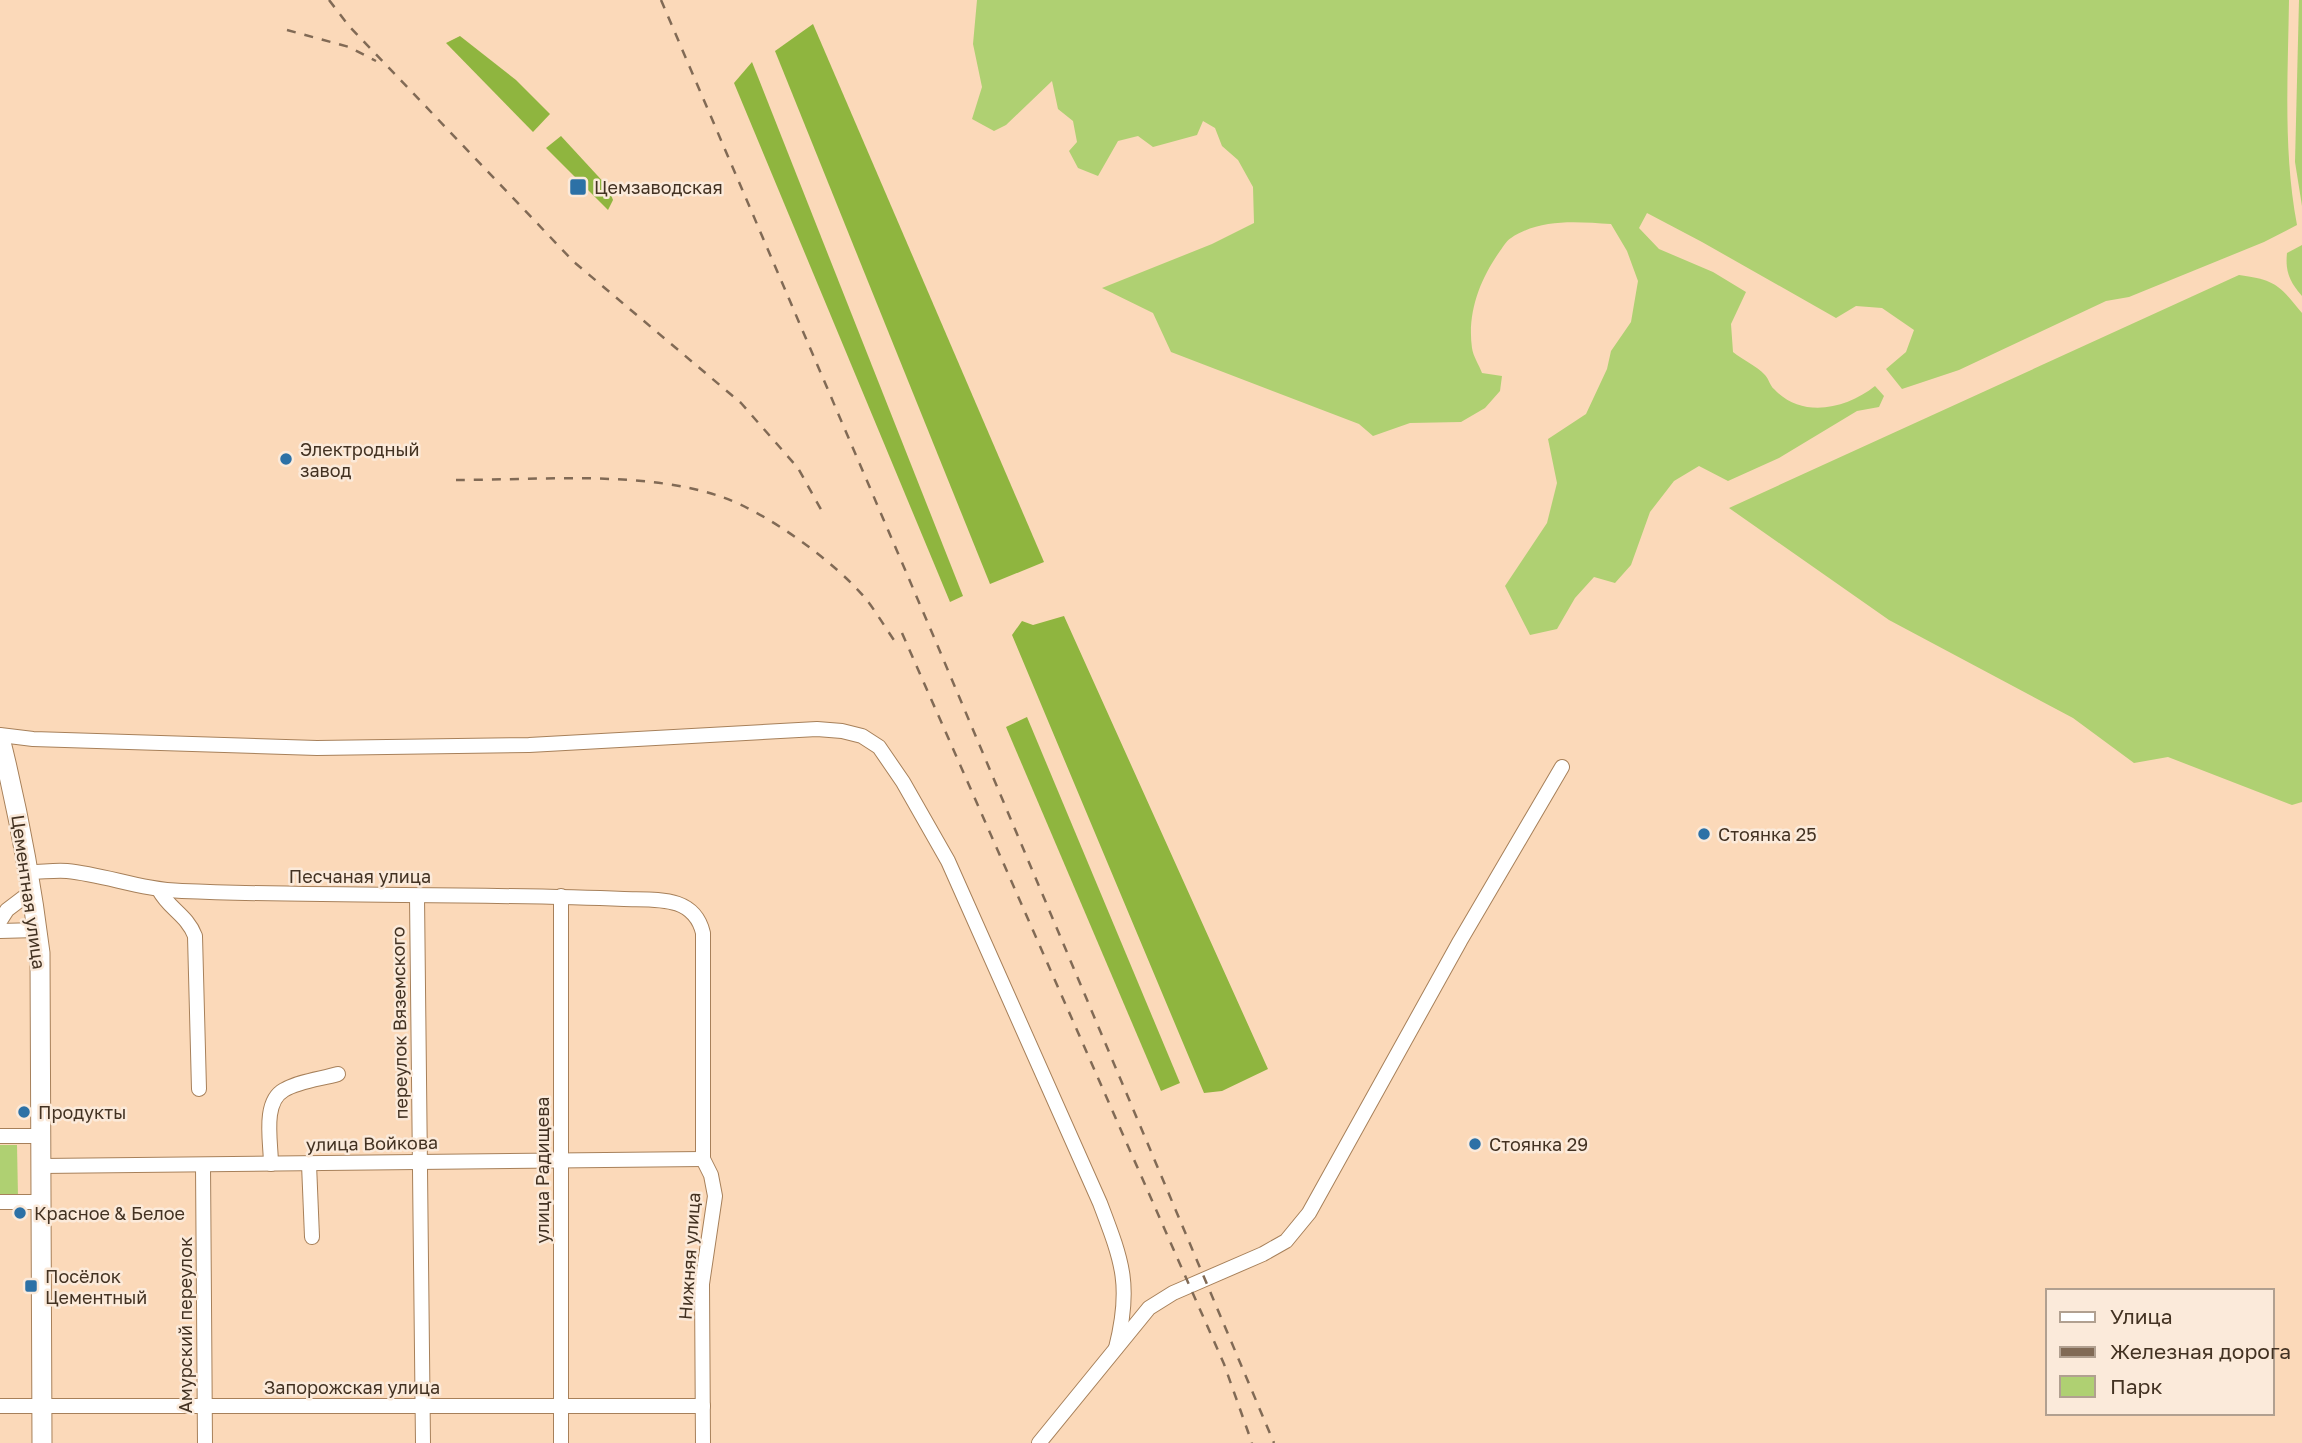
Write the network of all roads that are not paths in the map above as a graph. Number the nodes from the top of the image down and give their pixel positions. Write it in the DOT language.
graph roads {
  1 [pos="0,737"];
  2 [pos="1562,767"];
  3 [pos="31,881"];
  4 [pos="159,890"];
  5 [pos="417,896"];
  6 [pos="561,896"];
  7 [pos="691,909"];
  8 [pos="0,921"];
  9 [pos="37,930"];
  10 [pos="0,932"];
  11 [pos="338,1074"];
  12 [pos="199,1089"];
  13 [pos="0,1136"];
  14 [pos="41,1136"];
  15 [pos="704,1159"];
  16 [pos="561,1161"];
  17 [pos="420,1162"];
  18 [pos="271,1164"];
  19 [pos="309,1164"];
  20 [pos="203,1165"];
  21 [pos="41,1166"];
  22 [pos="0,1202"];
  23 [pos="41,1202"];
  24 [pos="312,1237"];
  25 [pos="1116,1348"];
  26 [pos="0,1406"];
  27 [pos="41,1406"];
  28 [pos="205,1406"];
  29 [pos="423,1406"];
  30 [pos="561,1406"];
  31 [pos="703,1406"];
  32 [pos="42,1443"];
  33 [pos="205,1443"];
  34 [pos="423,1443"];
  35 [pos="561,1443"];
  36 [pos="704,1443"];
  37 [pos="1040,1443"];
  1 -- 3 [label="main road, Цементная улица"];
  1 -- 25 [label="street"];
  2 -- 25 [label="street"];
  3 -- 4 [label="street, Песчаная улица"];
  3 -- 8 [label="street"];
  3 -- 9 [label="main road, Цементная улица"];
  4 -- 5 [label="street, Песчаная улица"];
  4 -- 12 [label="street"];
  5 -- 6 [label="street, Песчаная улица"];
  5 -- 17 [label="street, переулок Вяземского"];
  6 -- 7 [label="street, Песчаная улица"];
  6 -- 16 [label="street, улица Радищева"];
  7 -- 15 [label="street, Нижняя улица"];
  9 -- 10 [label="street"];
  9 -- 14 [label="main road, Цементная улица"];
  11 -- 18 [label="street"];
  13 -- 14 [label="street"];
  14 -- 21 [label="main road, Цементная улица"];
  15 -- 16 [label="street, улица Войкова"];
  15 -- 31 [label="street, Нижняя улица"];
  16 -- 17 [label="street, улица Войкова"];
  16 -- 30 [label="street, улица Радищева"];
  17 -- 19 [label="street, улица Войкова"];
  17 -- 29 [label="street, переулок Вяземского"];
  18 -- 19 [label="street, улица Войкова"];
  18 -- 20 [label="street, улица Войкова"];
  19 -- 24 [label="street"];
  20 -- 21 [label="street, улица Войкова"];
  20 -- 28 [label="street, Амурский переулок"];
  21 -- 23 [label="main road, Цементная улица"];
  22 -- 23 [label="street"];
  23 -- 27 [label="main road, Цементная улица"];
  25 -- 37 [label="street"];
  26 -- 27 [label="street, Запорожская улица"];
  27 -- 28 [label="street, Запорожская улица"];
  27 -- 32 [label="main road, Цементная улица"];
  28 -- 29 [label="street, Запорожская улица"];
  28 -- 33 [label="street, Амурский переулок"];
  29 -- 30 [label="street, Запорожская улица"];
  29 -- 34 [label="street, переулок Вяземского"];
  30 -- 31 [label="street, Запорожская улица"];
  30 -- 35 [label="street, улица Радищева"];
  31 -- 36 [label="street, Нижняя улица"];
}
